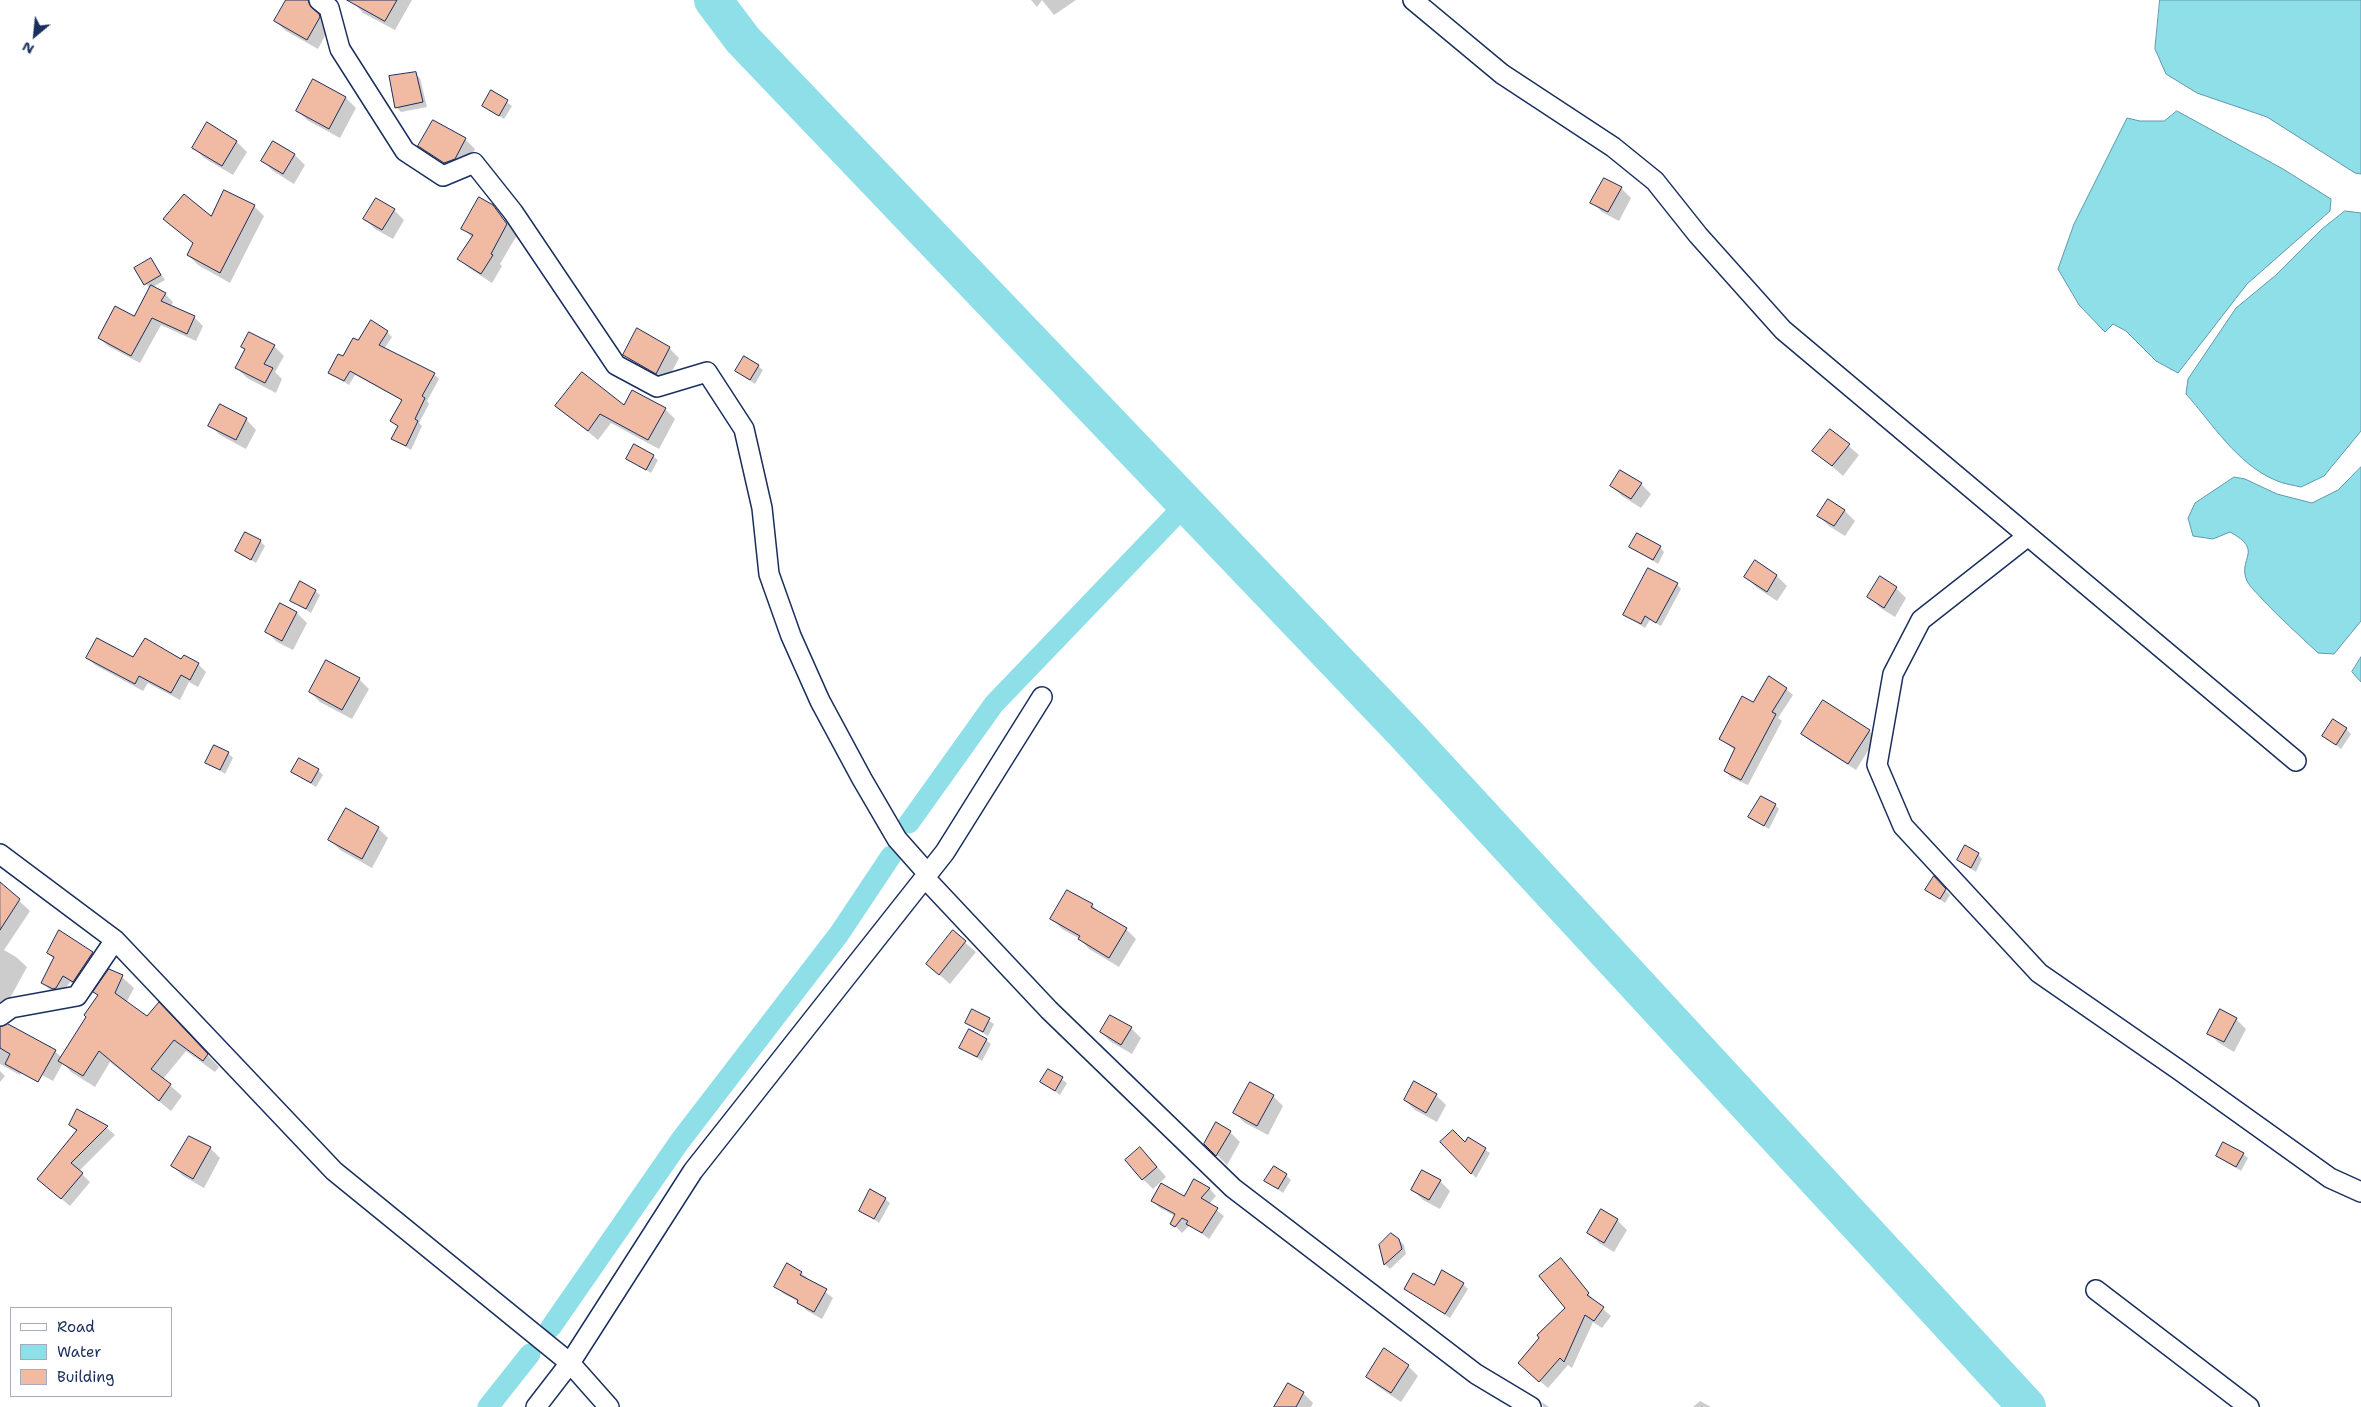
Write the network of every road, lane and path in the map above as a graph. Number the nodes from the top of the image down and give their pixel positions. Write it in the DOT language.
graph roads {
  1 [pos="319,0"];
  2 [pos="1413,0"];
  3 [pos="2028,536"];
  4 [pos="1042,697"];
  5 [pos="2296,761"];
  6 [pos="0,854"];
  7 [pos="927,876"];
  8 [pos="116,940"];
  9 [pos="0,1016"];
  10 [pos="2361,1192"];
  11 [pos="2096,1290"];
  12 [pos="570,1363"];
  13 [pos="536,1407"];
  14 [pos="609,1407"];
  15 [pos="1531,1407"];
  16 [pos="2249,1407"];
  1 -- 7 [label="street"];
  2 -- 3 [label="street"];
  3 -- 5 [label="street"];
  3 -- 10 [label="street"];
  4 -- 7 [label="street"];
  6 -- 8 [label="street"];
  7 -- 12 [label="street"];
  7 -- 15 [label="street"];
  8 -- 9 [label="street"];
  8 -- 12 [label="street"];
  11 -- 16 [label="street"];
  12 -- 13 [label="street"];
  12 -- 14 [label="street"];
}
